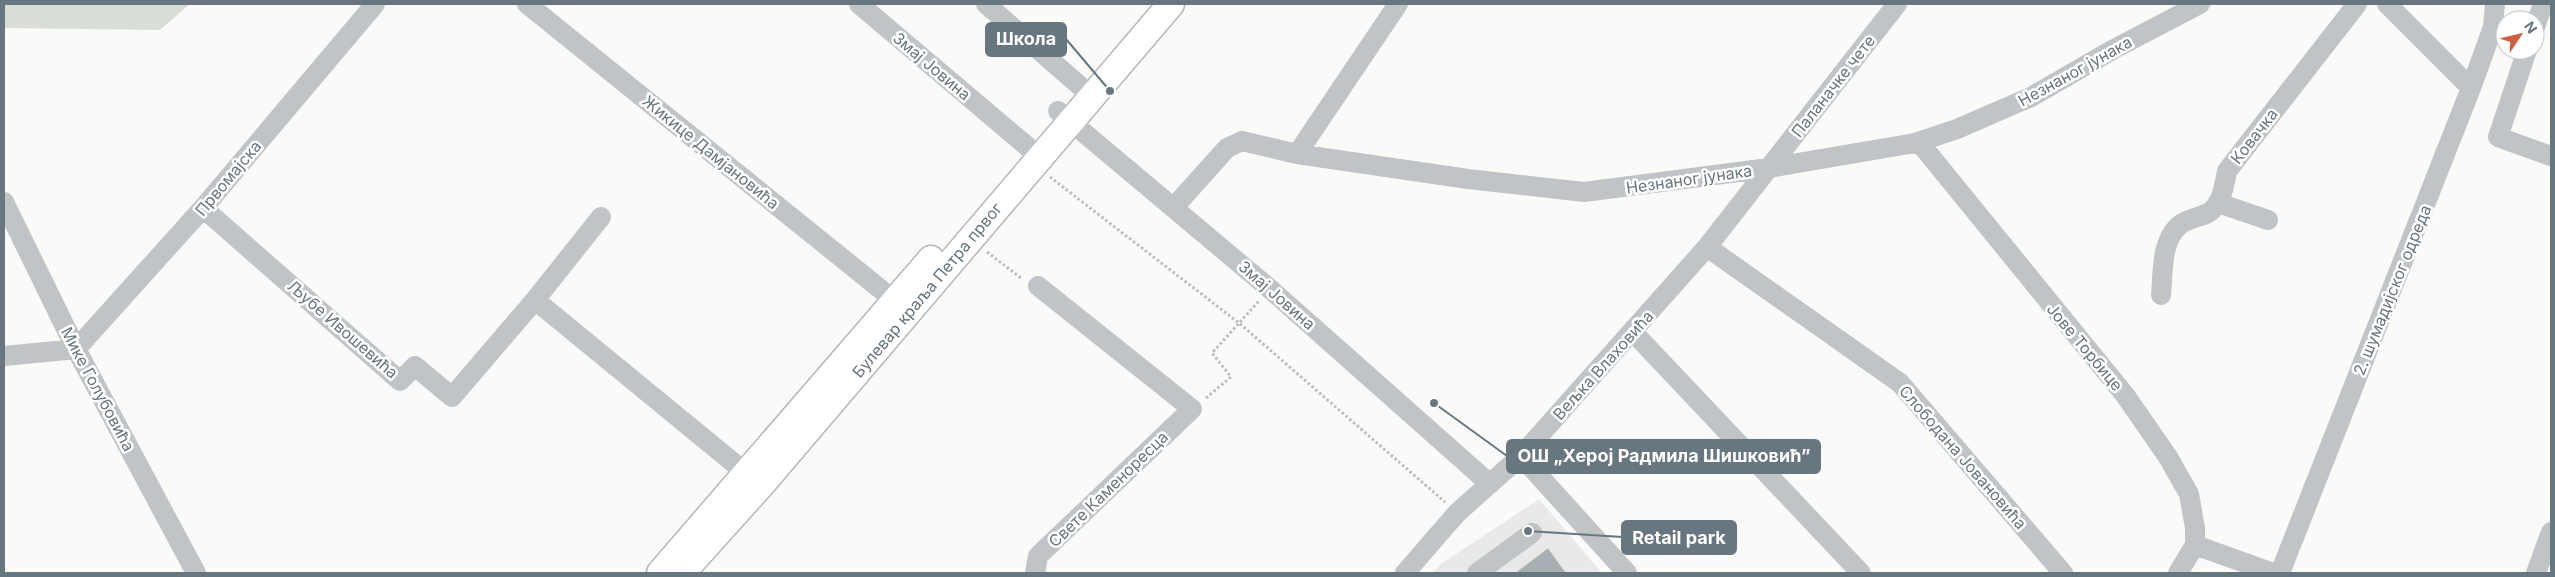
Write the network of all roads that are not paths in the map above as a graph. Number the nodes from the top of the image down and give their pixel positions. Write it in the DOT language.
graph roads {
  1 [pos="375,4"];
  2 [pos="527,4"];
  3 [pos="859,4"];
  4 [pos="986,4"];
  5 [pos="1149,4"];
  6 [pos="1170,4"];
  7 [pos="1398,4"];
  8 [pos="2200,4"];
  9 [pos="2356,4"];
  10 [pos="2387,4"];
  11 [pos="2496,4"];
  12 [pos="1892,6"];
  13 [pos="2524,60"];
  14 [pos="1080,86"];
  15 [pos="2472,88"];
  16 [pos="1065,116"];
  17 [pos="1920,142"];
  18 [pos="1298,154"];
  19 [pos="1031,156"];
  20 [pos="2551,156"];
  21 [pos="1769,168"];
  22 [pos="4,202"];
  23 [pos="2218,203"];
  24 [pos="1174,207"];
  25 [pos="203,208"];
  26 [pos="601,217"];
  27 [pos="2268,220"];
  28 [pos="1707,248"];
  29 [pos="1038,286"];
  30 [pos="2161,295"];
  31 [pos="535,300"];
  32 [pos="894,300"];
  33 [pos="1633,332"];
  34 [pos="76,349"];
  35 [pos="4,356"];
  36 [pos="1521,456"];
  37 [pos="746,473"];
  38 [pos="1490,484"];
  39 [pos="2551,532"];
  40 [pos="1532,533"];
  41 [pos="2195,545"];
  42 [pos="687,572"];
  43 [pos="196,573"];
  44 [pos="660,573"];
  45 [pos="1035,573"];
  46 [pos="1405,573"];
  47 [pos="1476,573"];
  48 [pos="1627,573"];
  49 [pos="1861,573"];
  50 [pos="2063,573"];
  51 [pos="2178,573"];
  52 [pos="2273,573"];
  53 [pos="2280,573"];
  54 [pos="2536,573"];
  1 -- 25 [label="street, Првомајска"];
  2 -- 32 [label="street, Жикице Дамјановића"];
  3 -- 19 [label="street, Змај Јовина"];
  4 -- 14 [label="street"];
  5 -- 14 [label="main road, Булевар краља Петра првог"];
  6 -- 16 [label="main road, Булевар краља Петра првог"];
  7 -- 18 [label="street"];
  8 -- 17 [label="street, Незнаног јунака"];
  9 -- 23 [label="street, Ковачка"];
  10 -- 15 [label="street"];
  11 -- 15 [label="street, 2. шумадијског одреда"];
  12 -- 21 [label="street, Паланачке чете"];
  13 -- 20 [label="street"];
  14 -- 16 [label="main road, Булевар краља Петра првог"];
  15 -- 53 [label="street, 2. шумадијског одреда"];
  16 -- 19 [label="main road, Булевар краља Петра првог"];
  16 -- 24 [label="street, Змај Јовина"];
  17 -- 21 [label="street, Незнаног јунака"];
  17 -- 41 [label="street, Јове Торбице"];
  18 -- 21 [label="street, Незнаног јунака"];
  18 -- 24 [label="street, Незнаног јунака"];
  19 -- 32 [label="main road, Булевар краља Петра првог"];
  19 -- 42 [label="main road, Булевар краља Петра првог"];
  21 -- 28 [label="street, Вељка Влаховића"];
  22 -- 34 [label="street, Мике Голубовића"];
  23 -- 27 [label="street"];
  23 -- 30 [label="street"];
  24 -- 38 [label="street, Змај Јовина"];
  25 -- 31 [label="street, Љубе Ивошевића"];
  25 -- 34 [label="street, Првомајска"];
  26 -- 31 [label="street"];
  28 -- 33 [label="street, Вељка Влаховића"];
  28 -- 50 [label="street, Слободана Јовановића"];
  29 -- 45 [label="street, Свете Каменоресца"];
  31 -- 37 [label="street"];
  32 -- 37 [label="main road, Булевар краља Петра првог"];
  33 -- 36 [label="street, Вељка Влаховића"];
  33 -- 49 [label="street"];
  34 -- 35 [label="street"];
  34 -- 43 [label="street, Мике Голубовића"];
  36 -- 38 [label="street, Вељка Влаховића"];
  36 -- 48 [label="street"];
  37 -- 44 [label="main road, Булевар краља Петра првог"];
  38 -- 46 [label="street, Вељка Влаховића"];
  39 -- 54 [label="street"];
  40 -- 47 [label="street"];
  41 -- 51 [label="street"];
  41 -- 52 [label="street"];
}
